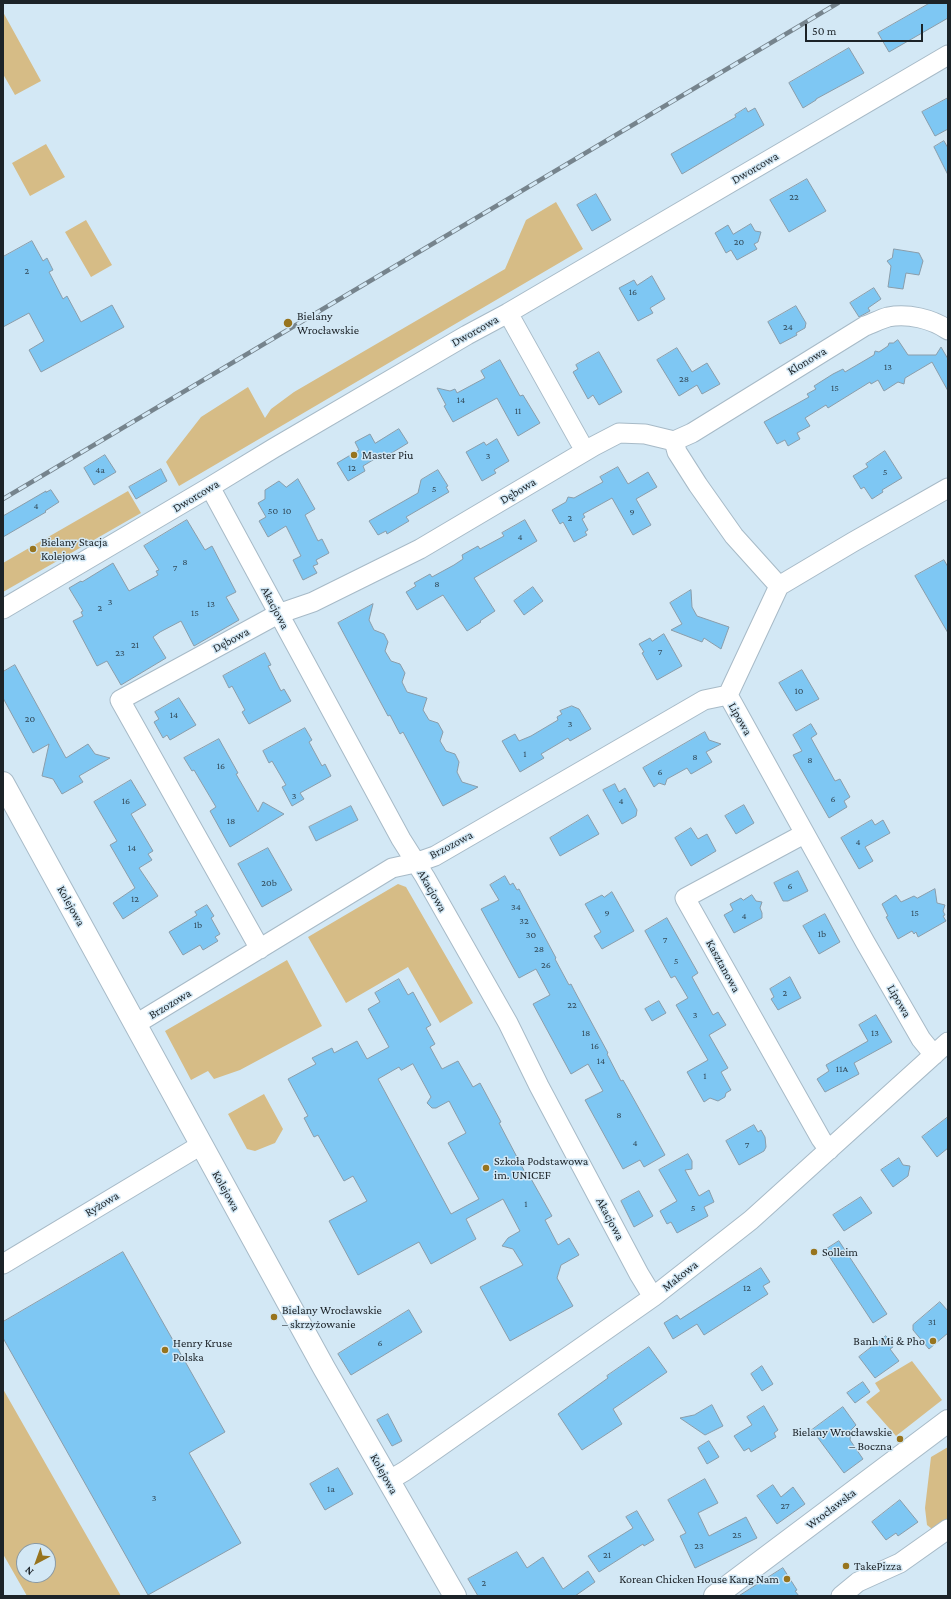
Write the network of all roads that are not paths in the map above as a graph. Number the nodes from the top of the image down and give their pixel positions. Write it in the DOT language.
graph roads {
  1 [pos="948,56"];
  2 [pos="508,313"];
  3 [pos="948,330"];
  4 [pos="674,441"];
  5 [pos="589,448"];
  6 [pos="210,487"];
  7 [pos="948,488"];
  8 [pos="779,586"];
  9 [pos="3,609"];
  10 [pos="278,614"];
  11 [pos="728,696"];
  12 [pos="3,783"];
  13 [pos="804,834"];
  14 [pos="415,863"];
  15 [pos="260,949"];
  16 [pos="136,1024"];
  17 [pos="948,1042"];
  18 [pos="934,1055"];
  19 [pos="201,1145"];
  20 [pos="829,1150"];
  21 [pos="3,1264"];
  22 [pos="653,1297"];
  23 [pos="948,1421"];
  24 [pos="388,1481"];
  25 [pos="948,1529"];
  26 [pos="455,1596"];
  27 [pos="714,1596"];
  28 [pos="840,1596"];
  1 -- 2 [label="street, Dworcowa"];
  2 -- 5 [label="street"];
  2 -- 6 [label="street, Dworcowa"];
  3 -- 4 [label="street, Klonowa"];
  4 -- 5 [label="street"];
  4 -- 8 [label="street"];
  5 -- 10 [label="street, Dębowa"];
  6 -- 9 [label="street, Dworcowa"];
  6 -- 10 [label="street, Akacjowa"];
  7 -- 8 [label="street"];
  8 -- 11 [label="street, Lipowa"];
  10 -- 14 [label="street, Akacjowa"];
  10 -- 15 [label="street, Dębowa"];
  11 -- 13 [label="street, Lipowa"];
  11 -- 14 [label="street, Brzozowa"];
  12 -- 16 [label="street, Kolejowa"];
  13 -- 18 [label="street, Lipowa"];
  13 -- 20 [label="street, Kasztanowa"];
  14 -- 15 [label="street, Brzozowa"];
  14 -- 22 [label="street, Akacjowa"];
  15 -- 16 [label="street, Brzozowa"];
  16 -- 19 [label="street, Kolejowa"];
  17 -- 18 [label="street, Makowa"];
  18 -- 20 [label="street, Makowa"];
  19 -- 21 [label="street, Ryżowa"];
  19 -- 24 [label="street, Kolejowa"];
  20 -- 22 [label="street, Makowa"];
  22 -- 24 [label="street, Makowa"];
  23 -- 27 [label="street, Wrocławska"];
  24 -- 26 [label="street, Kolejowa"];
  25 -- 28 [label="street"];
}
